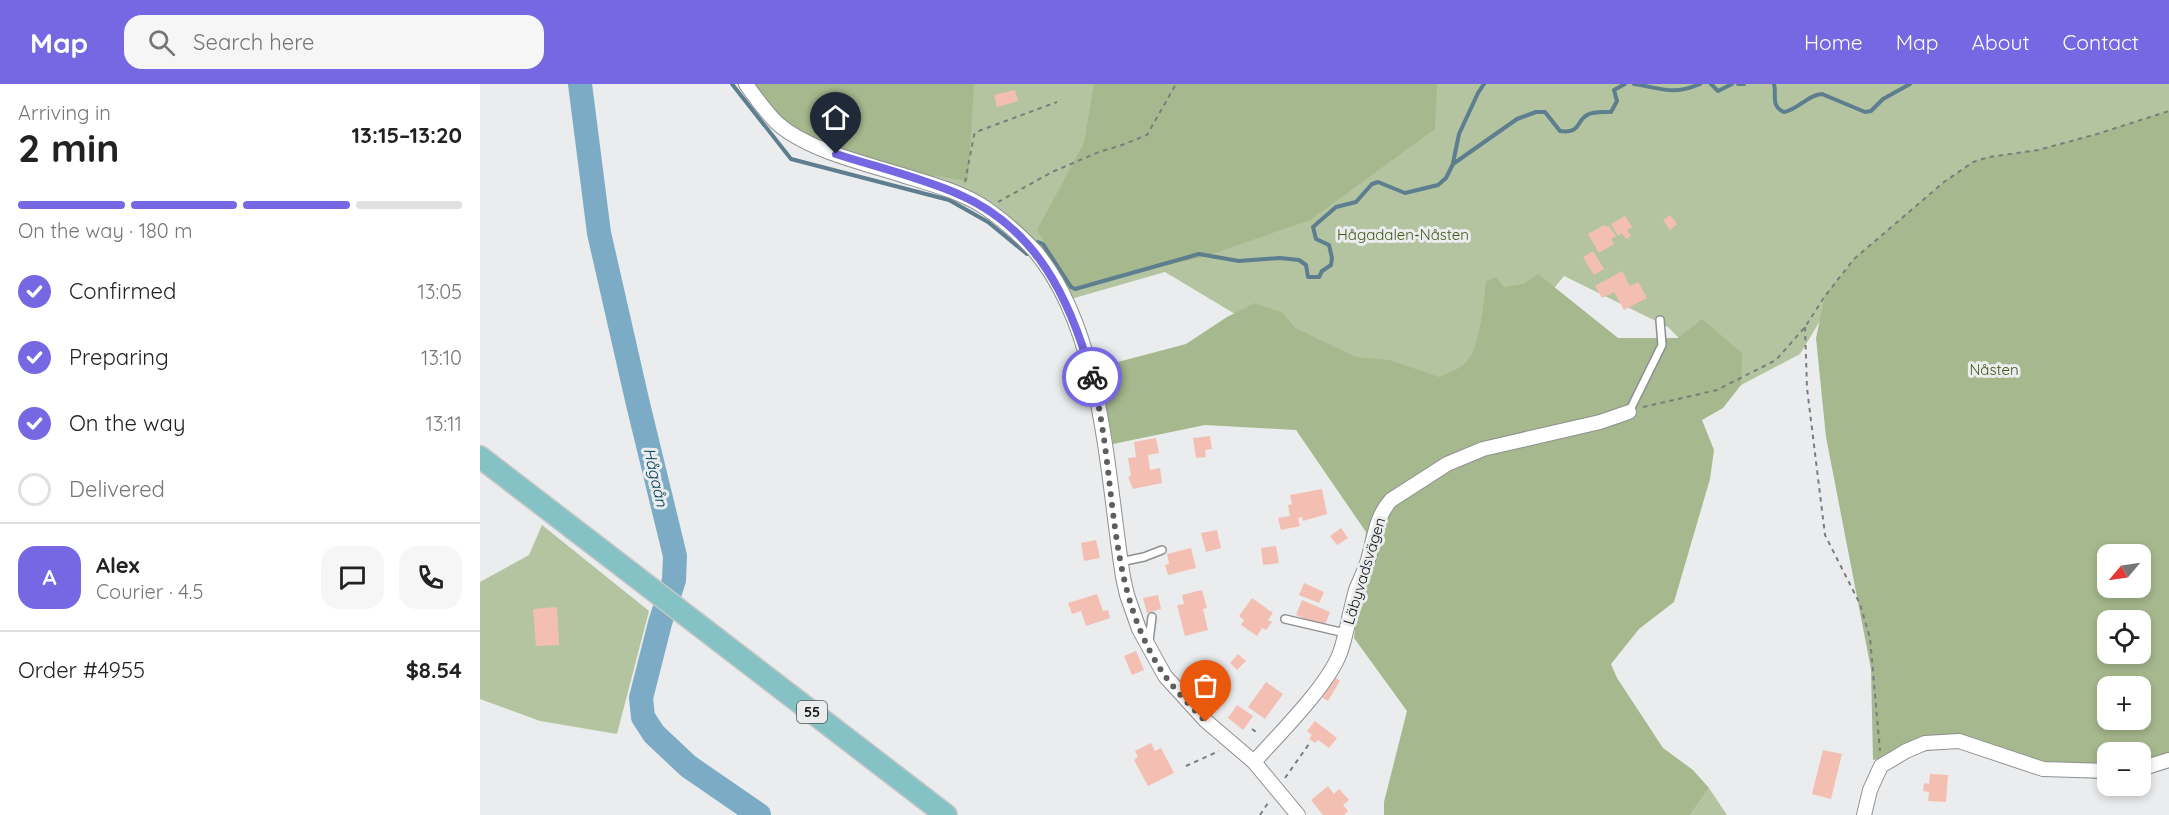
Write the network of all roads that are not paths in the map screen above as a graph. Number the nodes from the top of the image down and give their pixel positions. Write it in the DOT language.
graph roads {
  1 [pos="746,84"];
  2 [pos="1660,320"];
  3 [pos="1629,412"];
  4 [pos="480,457"];
  5 [pos="1162,550"];
  6 [pos="1120,562"];
  7 [pos="1152,617"];
  8 [pos="1285,619"];
  9 [pos="1345,633"];
  10 [pos="1148,647"];
  11 [pos="2169,760"];
  12 [pos="1254,762"];
  13 [pos="2151,766"];
  14 [pos="2097,771"];
  15 [pos="946,815"];
  16 [pos="1298,815"];
  17 [pos="1864,815"];
  1 -- 6 [label="street"];
  2 -- 3 [label="lane"];
  3 -- 9 [label="street, Läbyvadsvägen"];
  4 -- 15 [label="main road, 55"];
  5 -- 6 [label="lane"];
  6 -- 10 [label="street"];
  7 -- 10 [label="lane"];
  8 -- 9 [label="lane"];
  9 -- 12 [label="street, Läbyvadsvägen"];
  10 -- 12 [label="street"];
  11 -- 13 [label="street"];
  12 -- 16 [label="street"];
  14 -- 17 [label="street"];
}
